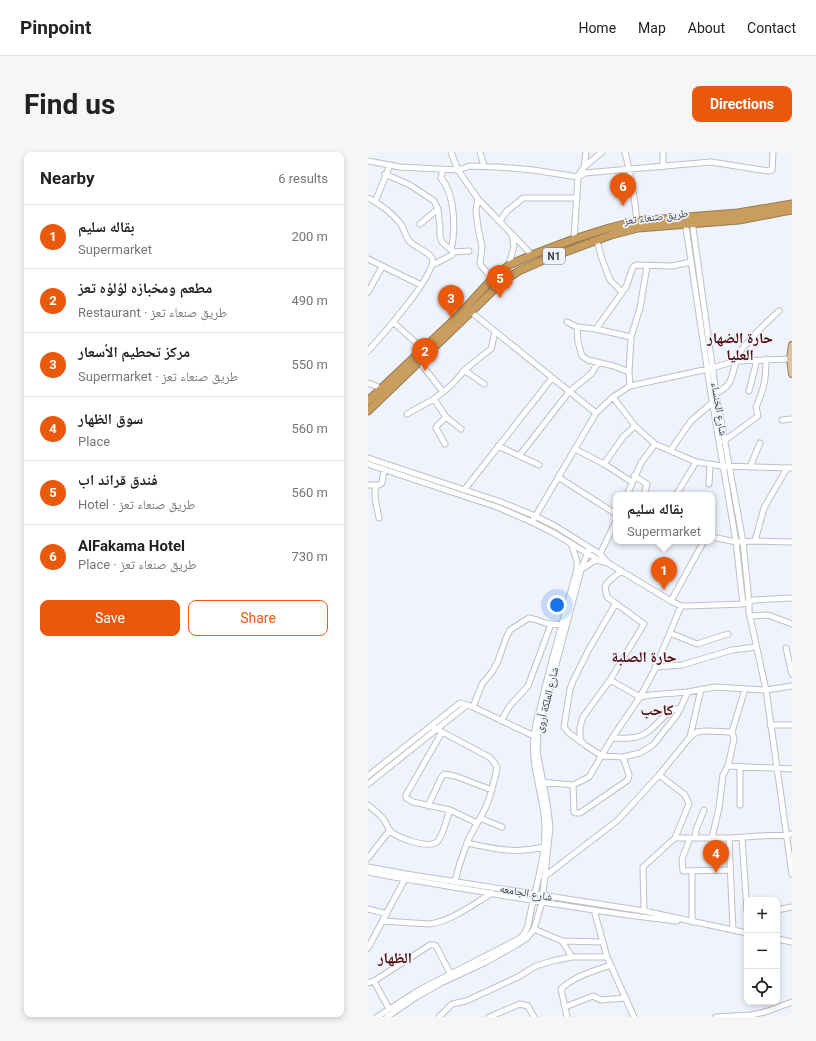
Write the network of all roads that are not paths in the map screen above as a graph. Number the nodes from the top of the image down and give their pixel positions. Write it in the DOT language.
graph roads {
  1 [pos="451,152"];
  2 [pos="480,152"];
  3 [pos="586,152"];
  4 [pos="602,152"];
  5 [pos="625,152"];
  6 [pos="663,152"];
  7 [pos="773,152"];
  8 [pos="368,161"];
  9 [pos="390,165"];
  10 [pos="484,166"];
  11 [pos="584,167"];
  12 [pos="663,167"];
  13 [pos="442,169"];
  14 [pos="630,169"];
  15 [pos="458,170"];
  16 [pos="385,174"];
  17 [pos="578,177"];
  18 [pos="368,198"];
  19 [pos="577,198"];
  20 [pos="478,199"];
  21 [pos="375,202"];
  22 [pos="792,204"];
  23 [pos="438,209"];
  24 [pos="792,210"];
  25 [pos="688,220"];
  26 [pos="500,221"];
  27 [pos="420,224"];
  28 [pos="637,225"];
  29 [pos="511,233"];
  30 [pos="574,240"];
  31 [pos="597,241"];
  32 [pos="452,251"];
  33 [pos="469,251"];
  34 [pos="543,251"];
  35 [pos="532,255"];
  36 [pos="368,259"];
  37 [pos="546,259"];
  38 [pos="691,262"];
  39 [pos="432,265"];
  40 [pos="510,265"];
  41 [pos="646,266"];
  42 [pos="382,267"];
  43 [pos="492,279"];
  44 [pos="421,285"];
  45 [pos="368,292"];
  46 [pos="622,292"];
  47 [pos="779,311"];
  48 [pos="471,312"];
  49 [pos="393,322"];
  50 [pos="567,322"];
  51 [pos="577,327"];
  52 [pos="596,329"];
  53 [pos="495,332"];
  54 [pos="631,337"];
  55 [pos="792,345"];
  56 [pos="423,349"];
  57 [pos="368,351"];
  58 [pos="766,359"];
  59 [pos="790,359"];
  60 [pos="757,360"];
  61 [pos="419,361"];
  62 [pos="736,361"];
  63 [pos="598,362"];
  64 [pos="710,368"];
  65 [pos="464,370"];
  66 [pos="629,372"];
  67 [pos="792,374"];
  68 [pos="552,378"];
  69 [pos="368,383"];
  70 [pos="484,384"];
  71 [pos="630,386"];
  72 [pos="381,388"];
  73 [pos="443,392"];
  74 [pos="569,392"];
  75 [pos="749,392"];
  76 [pos="716,393"];
  77 [pos="613,397"];
  78 [pos="434,399"];
  79 [pos="368,401"];
  80 [pos="712,403"];
  81 [pos="368,411"];
  82 [pos="596,413"];
  83 [pos="407,414"];
  84 [pos="446,417"];
  85 [pos="792,419"];
  86 [pos="782,420"];
  87 [pos="635,426"];
  88 [pos="461,429"];
  89 [pos="724,441"];
  90 [pos="760,443"];
  91 [pos="445,444"];
  92 [pos="655,444"];
  93 [pos="498,446"];
  94 [pos="575,449"];
  95 [pos="670,451"];
  96 [pos="519,456"];
  97 [pos="368,458"];
  98 [pos="696,462"];
  99 [pos="368,464"];
  100 [pos="604,464"];
  101 [pos="710,464"];
  102 [pos="539,465"];
  103 [pos="722,466"];
  104 [pos="728,466"];
  105 [pos="750,467"];
  106 [pos="789,468"];
  107 [pos="384,469"];
  108 [pos="634,476"];
  109 [pos="558,477"];
  110 [pos="632,482"];
  111 [pos="709,484"];
  112 [pos="368,485"];
  113 [pos="376,485"];
  114 [pos="465,489"];
  115 [pos="628,492"];
  116 [pos="645,492"];
  117 [pos="678,492"];
  118 [pos="613,512"];
  119 [pos="535,516"];
  120 [pos="379,518"];
  121 [pos="532,522"];
  122 [pos="613,527"];
  123 [pos="715,538"];
  124 [pos="756,541"];
  125 [pos="736,542"];
  126 [pos="743,542"];
  127 [pos="792,542"];
  128 [pos="571,543"];
  129 [pos="702,544"];
  130 [pos="589,551"];
  131 [pos="598,557"];
  132 [pos="579,569"];
  133 [pos="621,571"];
  134 [pos="792,598"];
  135 [pos="671,602"];
  136 [pos="749,602"];
  137 [pos="616,603"];
  138 [pos="743,604"];
  139 [pos="681,606"];
  140 [pos="750,614"];
  141 [pos="551,624"];
  142 [pos="792,624"];
  143 [pos="561,625"];
  144 [pos="670,633"];
  145 [pos="728,634"];
  146 [pos="756,648"];
  147 [pos="786,648"];
  148 [pos="655,667"];
  149 [pos="792,674"];
  150 [pos="610,680"];
  151 [pos="792,686"];
  152 [pos="701,689"];
  153 [pos="745,689"];
  154 [pos="766,690"];
  155 [pos="688,692"];
  156 [pos="640,698"];
  157 [pos="466,705"];
  158 [pos="473,707"];
  159 [pos="681,708"];
  160 [pos="500,721"];
  161 [pos="770,725"];
  162 [pos="792,725"];
  163 [pos="431,726"];
  164 [pos="439,731"];
  165 [pos="732,732"];
  166 [pos="534,736"];
  167 [pos="690,737"];
  168 [pos="612,738"];
  169 [pos="581,742"];
  170 [pos="602,756"];
  171 [pos="623,757"];
  172 [pos="728,766"];
  173 [pos="740,766"];
  174 [pos="777,768"];
  175 [pos="792,769"];
  176 [pos="659,775"];
  177 [pos="368,776"];
  178 [pos="540,782"];
  179 [pos="368,784"];
  180 [pos="573,785"];
  181 [pos="492,790"];
  182 [pos="368,805"];
  183 [pos="740,805"];
  184 [pos="428,806"];
  185 [pos="450,810"];
  186 [pos="704,810"];
  187 [pos="480,818"];
  188 [pos="476,823"];
  189 [pos="502,827"];
  190 [pos="390,830"];
  191 [pos="792,834"];
  192 [pos="786,835"];
  193 [pos="675,838"];
  194 [pos="693,838"];
  195 [pos="712,838"];
  196 [pos="729,838"];
  197 [pos="742,838"];
  198 [pos="467,843"];
  199 [pos="544,847"];
  200 [pos="368,858"];
  201 [pos="368,867"];
  202 [pos="730,870"];
  203 [pos="368,872"];
  204 [pos="692,872"];
  205 [pos="792,874"];
  206 [pos="545,875"];
  207 [pos="406,877"];
  208 [pos="539,881"];
  209 [pos="455,882"];
  210 [pos="492,893"];
  211 [pos="535,895"];
  212 [pos="746,897"];
  213 [pos="542,899"];
  214 [pos="534,901"];
  215 [pos="792,906"];
  216 [pos="368,909"];
  217 [pos="780,909"];
  218 [pos="594,910"];
  219 [pos="644,911"];
  220 [pos="387,914"];
  221 [pos="684,920"];
  222 [pos="383,921"];
  223 [pos="692,922"];
  224 [pos="534,929"];
  225 [pos="733,930"];
  226 [pos="744,932"];
  227 [pos="780,940"];
  228 [pos="562,941"];
  229 [pos="602,942"];
  230 [pos="792,942"];
  231 [pos="368,948"];
  232 [pos="572,957"];
  233 [pos="607,957"];
  234 [pos="611,965"];
  235 [pos="450,973"];
  236 [pos="374,981"];
  237 [pos="368,983"];
  238 [pos="626,998"];
  239 [pos="792,1002"];
  240 [pos="565,1007"];
  241 [pos="389,1009"];
  242 [pos="377,1017"];
  243 [pos="387,1017"];
  244 [pos="439,1017"];
  245 [pos="489,1017"];
  246 [pos="534,1017"];
  247 [pos="567,1017"];
  248 [pos="634,1017"];
  249 [pos="716,1017"];
  250 [pos="724,1017"];
  1 -- 15 [label="street"];
  2 -- 10 [label="street"];
  3 -- 11 [label="street"];
  4 -- 11 [label="street"];
  5 -- 14 [label="street"];
  6 -- 12 [label="street"];
  7 -- 12 [label="street"];
  8 -- 9 [label="street"];
  9 -- 13 [label="street"];
  9 -- 16 [label="street"];
  10 -- 15 [label="street"];
  10 -- 17 [label="street"];
  11 -- 17 [label="street"];
  12 -- 14 [label="street"];
  13 -- 15 [label="street"];
  13 -- 32 [label="street"];
  14 -- 17 [label="street"];
  14 -- 28 [label="street"];
  15 -- 20 [label="street"];
  16 -- 21 [label="street"];
  16 -- 23 [label="street"];
  17 -- 19 [label="street"];
  18 -- 21 [label="street"];
  19 -- 26 [label="street"];
  19 -- 30 [label="street"];
  20 -- 26 [label="street"];
  20 -- 43 [label="street"];
  21 -- 39 [label="street"];
  22 -- 25 [label="highway, طريق صنعاء تعز / N1"];
  23 -- 27 [label="street"];
  23 -- 32 [label="street"];
  24 -- 25 [label="highway, طريق صنعاء تعز / N1"];
  25 -- 28 [label="highway, طريق صنعاء تعز / N1"];
  25 -- 38 [label="street, شارع الخنساء"];
  25 -- 64 [label="street, شارع الخنساء"];
  26 -- 29 [label="street"];
  28 -- 30 [label="highway, طريق صنعاء تعز / N1"];
  28 -- 31 [label="highway, طريق صنعاء تعز / N1"];
  29 -- 35 [label="street"];
  29 -- 40 [label="street"];
  30 -- 34 [label="highway, طريق صنعاء تعز / N1"];
  31 -- 37 [label="highway, طريق صنعاء تعز / N1"];
  31 -- 46 [label="street"];
  32 -- 33 [label="street"];
  32 -- 39 [label="street"];
  34 -- 35 [label="highway, طريق صنعاء تعز / N1"];
  34 -- 37 [label="highway"];
  35 -- 40 [label="highway, طريق صنعاء تعز / N1"];
  36 -- 42 [label="street"];
  37 -- 48 [label="highway, طريق صنعاء تعز / N1"];
  38 -- 41 [label="street"];
  38 -- 64 [label="street, شارع الخنساء"];
  39 -- 44 [label="street"];
  40 -- 43 [label="highway, طريق صنعاء تعز / N1"];
  41 -- 46 [label="street"];
  41 -- 54 [label="street"];
  42 -- 44 [label="street"];
  42 -- 45 [label="street"];
  43 -- 56 [label="highway, طريق صنعاء تعز / N1"];
  44 -- 49 [label="street"];
  46 -- 52 [label="street"];
  47 -- 62 [label="street"];
  48 -- 53 [label="street"];
  48 -- 61 [label="highway, طريق صنعاء تعز / N1"];
  49 -- 56 [label="street"];
  49 -- 57 [label="street"];
  50 -- 51 [label="street"];
  51 -- 52 [label="street"];
  51 -- 63 [label="street"];
  52 -- 54 [label="street"];
  53 -- 65 [label="street"];
  53 -- 68 [label="street"];
  54 -- 66 [label="street"];
  55 -- 59 [label="main road"];
  56 -- 72 [label="highway, طريق صنعاء تعز / N1"];
  58 -- 59 [label="street"];
  58 -- 60 [label="street"];
  58 -- 89 [label="street"];
  59 -- 67 [label="main road"];
  60 -- 62 [label="street"];
  60 -- 75 [label="street"];
  61 -- 73 [label="street"];
  61 -- 81 [label="highway, طريق صنعاء تعز / N1"];
  62 -- 64 [label="street"];
  62 -- 76 [label="street"];
  63 -- 66 [label="street"];
  63 -- 74 [label="street"];
  64 -- 71 [label="street"];
  64 -- 76 [label="street, شارع الخنساء"];
  64 -- 80 [label="street, شارع الخنساء"];
  65 -- 70 [label="street"];
  65 -- 73 [label="street"];
  66 -- 71 [label="street"];
  68 -- 74 [label="street"];
  68 -- 93 [label="street"];
  69 -- 72 [label="street"];
  71 -- 77 [label="street"];
  72 -- 79 [label="highway, طريق صنعاء تعز / N1"];
  73 -- 78 [label="street"];
  74 -- 82 [label="street"];
  74 -- 96 [label="street"];
  76 -- 89 [label="street, شارع الخنساء"];
  77 -- 82 [label="street"];
  77 -- 87 [label="street"];
  78 -- 83 [label="street"];
  78 -- 84 [label="street"];
  80 -- 95 [label="street"];
  80 -- 103 [label="street, شارع الخنساء"];
  82 -- 94 [label="street"];
  84 -- 88 [label="street"];
  84 -- 91 [label="street"];
  85 -- 86 [label="street"];
  87 -- 92 [label="street"];
  87 -- 100 [label="street"];
  89 -- 104 [label="street, شارع الخنساء"];
  90 -- 105 [label="street"];
  92 -- 95 [label="street"];
  92 -- 108 [label="street"];
  93 -- 96 [label="street"];
  93 -- 114 [label="street"];
  94 -- 100 [label="street"];
  94 -- 109 [label="street"];
  95 -- 98 [label="street"];
  96 -- 102 [label="street"];
  97 -- 114 [label="street"];
  98 -- 101 [label="street"];
  98 -- 117 [label="street"];
  99 -- 107 [label="street"];
  100 -- 110 [label="street"];
  101 -- 103 [label="street"];
  101 -- 111 [label="street"];
  103 -- 104 [label="street"];
  103 -- 125 [label="street, شارع الخنساء"];
  104 -- 105 [label="street"];
  104 -- 126 [label="street, شارع الخنساء"];
  105 -- 106 [label="street"];
  106 -- 124 [label="street"];
  107 -- 113 [label="street"];
  107 -- 121 [label="street"];
  108 -- 110 [label="street"];
  108 -- 116 [label="street"];
  109 -- 118 [label="street"];
  109 -- 119 [label="street"];
  110 -- 115 [label="street"];
  112 -- 113 [label="street"];
  113 -- 120 [label="street"];
  114 -- 119 [label="street"];
  119 -- 121 [label="street"];
  119 -- 130 [label="street"];
  121 -- 128 [label="street"];
  122 -- 131 [label="street"];
  123 -- 125 [label="street"];
  124 -- 126 [label="street"];
  124 -- 127 [label="street"];
  125 -- 126 [label="street"];
  125 -- 138 [label="street, شارع الخنساء"];
  126 -- 136 [label="street, شارع الخنساء"];
  128 -- 130 [label="street"];
  128 -- 132 [label="street"];
  129 -- 135 [label="street"];
  130 -- 131 [label="street"];
  130 -- 132 [label="street, شارع الملكة أروى"];
  131 -- 132 [label="street"];
  131 -- 133 [label="street"];
  132 -- 143 [label="street, شارع الملكة أروى"];
  132 -- 178 [label="street, شارع الملكة أروى"];
  133 -- 135 [label="street"];
  133 -- 137 [label="street"];
  134 -- 136 [label="street"];
  135 -- 139 [label="street"];
  136 -- 138 [label="street"];
  136 -- 140 [label="street, شارع الخنساء"];
  137 -- 150 [label="street"];
  137 -- 169 [label="street"];
  138 -- 139 [label="street"];
  138 -- 140 [label="street"];
  139 -- 144 [label="street"];
  140 -- 142 [label="street"];
  140 -- 146 [label="street, شارع الخنساء"];
  141 -- 143 [label="street"];
  141 -- 158 [label="street"];
  141 -- 160 [label="street"];
  143 -- 166 [label="street, شارع الملكة أروى"];
  144 -- 145 [label="street"];
  144 -- 148 [label="street"];
  146 -- 148 [label="street"];
  146 -- 154 [label="street, شارع الخنساء"];
  147 -- 149 [label="street"];
  148 -- 156 [label="street"];
  150 -- 156 [label="street"];
  150 -- 169 [label="street"];
  151 -- 154 [label="street"];
  152 -- 153 [label="street"];
  152 -- 155 [label="street"];
  152 -- 167 [label="street"];
  153 -- 154 [label="street"];
  153 -- 165 [label="street"];
  154 -- 161 [label="street, شارع الخنساء"];
  155 -- 156 [label="street"];
  155 -- 159 [label="street"];
  156 -- 168 [label="street"];
  157 -- 158 [label="street"];
  157 -- 163 [label="street"];
  157 -- 164 [label="street"];
  158 -- 160 [label="street"];
  159 -- 168 [label="street"];
  159 -- 171 [label="street"];
  160 -- 166 [label="street"];
  161 -- 162 [label="street"];
  161 -- 174 [label="street, شارع الخنساء"];
  163 -- 164 [label="street"];
  163 -- 177 [label="street"];
  164 -- 179 [label="street"];
  164 -- 181 [label="street"];
  164 -- 184 [label="street"];
  165 -- 167 [label="street"];
  165 -- 172 [label="street"];
  166 -- 178 [label="street, شارع الملكة أروى"];
  167 -- 176 [label="street"];
  168 -- 170 [label="street"];
  169 -- 170 [label="street"];
  170 -- 171 [label="street"];
  170 -- 180 [label="street"];
  171 -- 180 [label="street"];
  172 -- 173 [label="street"];
  172 -- 195 [label="street"];
  173 -- 174 [label="street"];
  173 -- 183 [label="street"];
  174 -- 175 [label="street"];
  174 -- 192 [label="street, شارع الخنساء"];
  176 -- 193 [label="street"];
  176 -- 206 [label="street"];
  178 -- 180 [label="street"];
  178 -- 199 [label="street, شارع الملكة أروى"];
  178 -- 206 [label="street, شارع الملكة أروى"];
  181 -- 184 [label="street"];
  181 -- 187 [label="street"];
  182 -- 190 [label="street"];
  184 -- 185 [label="street"];
  185 -- 188 [label="street"];
  185 -- 190 [label="street"];
  186 -- 194 [label="street"];
  187 -- 188 [label="street"];
  187 -- 189 [label="street"];
  188 -- 198 [label="street"];
  190 -- 200 [label="street"];
  191 -- 192 [label="street"];
  192 -- 197 [label="street"];
  192 -- 205 [label="street, شارع الخنساء"];
  193 -- 194 [label="street"];
  193 -- 219 [label="street"];
  194 -- 195 [label="street"];
  194 -- 204 [label="street"];
  195 -- 196 [label="street"];
  196 -- 197 [label="street"];
  196 -- 202 [label="street"];
  197 -- 212 [label="street"];
  198 -- 199 [label="street"];
  198 -- 209 [label="street"];
  199 -- 208 [label="street, شارع الملكة أروى"];
  201 -- 207 [label="street, شارع الجامعه"];
  202 -- 204 [label="street"];
  202 -- 225 [label="street"];
  203 -- 207 [label="street, شارع الجامعه"];
  204 -- 223 [label="street"];
  206 -- 208 [label="street"];
  206 -- 213 [label="street, شارع الملكة أروى"];
  207 -- 209 [label="street, شارع الجامعه"];
  207 -- 210 [label="street, شارع الجامعه"];
  207 -- 220 [label="street"];
  208 -- 211 [label="street, شارع الملكة أروى"];
  209 -- 211 [label="street, شارع الجامعه"];
  210 -- 214 [label="street, شارع الجامعه"];
  210 -- 222 [label="street"];
  211 -- 213 [label="street, شارع الجامعه"];
  211 -- 214 [label="street, شارع الملكة أروى"];
  213 -- 214 [label="street, شارع الجامعه"];
  213 -- 218 [label="street, شارع الجامعه"];
  213 -- 219 [label="street, شارع الجامعه"];
  213 -- 224 [label="street, شارع الملكة أروى"];
  214 -- 235 [label="street, شارع الملكة أروى"];
  215 -- 217 [label="street"];
  216 -- 220 [label="street"];
  218 -- 221 [label="street, شارع الجامعه"];
  218 -- 229 [label="street"];
  219 -- 221 [label="street, شارع الجامعه"];
  220 -- 222 [label="street"];
  221 -- 223 [label="street, شارع الجامعه"];
  222 -- 231 [label="street"];
  223 -- 225 [label="street, شارع الجامعه"];
  224 -- 228 [label="street"];
  224 -- 243 [label="street"];
  225 -- 226 [label="street, شارع الجامعه"];
  227 -- 230 [label="street"];
  228 -- 229 [label="street"];
  228 -- 232 [label="street"];
  229 -- 233 [label="street"];
  232 -- 233 [label="street"];
  232 -- 244 [label="street"];
  233 -- 234 [label="street"];
  234 -- 238 [label="street"];
  234 -- 240 [label="street"];
  235 -- 236 [label="street"];
  235 -- 241 [label="street, شارع الملكة أروى"];
  236 -- 237 [label="street"];
  236 -- 241 [label="street"];
  238 -- 240 [label="street"];
  238 -- 248 [label="street"];
  239 -- 250 [label="street"];
  240 -- 247 [label="street"];
  241 -- 242 [label="street, شارع الملكة أروى"];
  245 -- 246 [label="street"];
  249 -- 250 [label="street"];
}
